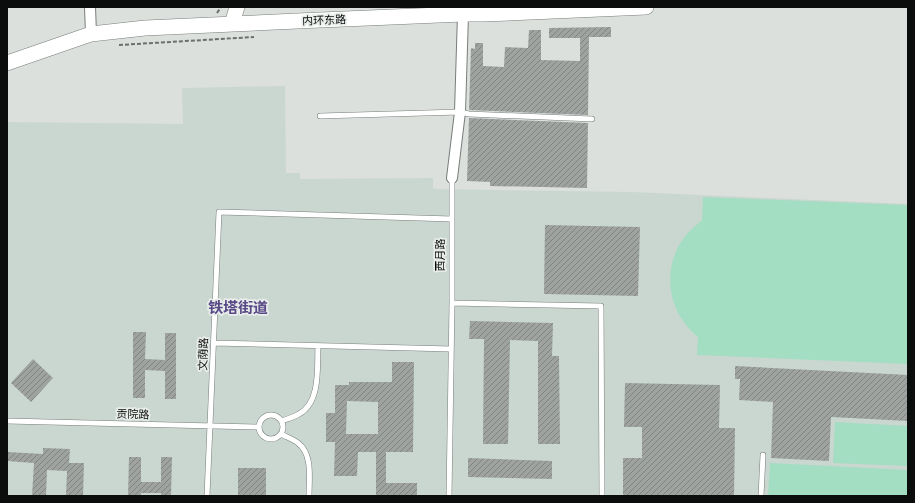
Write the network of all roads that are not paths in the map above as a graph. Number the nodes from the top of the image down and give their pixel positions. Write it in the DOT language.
graph roads {
  1 [pos="90,7"];
  2 [pos="227,7"];
  3 [pos="237,7"];
  4 [pos="646,7"];
  5 [pos="484,11"];
  6 [pos="463,14"];
  7 [pos="232,24"];
  8 [pos="91,34"];
  9 [pos="7,63"];
  10 [pos="460,112"];
  11 [pos="320,116"];
  12 [pos="592,119"];
  13 [pos="452,178"];
  14 [pos="452,219"];
  15 [pos="452,303"];
  16 [pos="214,343"];
  17 [pos="318,346"];
  18 [pos="451,349"];
  19 [pos="7,420"];
  20 [pos="282,421"];
  21 [pos="210,426"];
  22 [pos="259,427"];
  23 [pos="281,434"];
  24 [pos="763,455"];
  25 [pos="207,496"];
  26 [pos="309,496"];
  27 [pos="449,496"];
  28 [pos="602,496"];
  29 [pos="761,496"];
  1 -- 8 [label="street"];
  2 -- 7 [label="street"];
  3 -- 7 [label="street"];
  4 -- 5 [label="street, 内环东路"];
  5 -- 6 [label="street, 内环东路"];
  6 -- 7 [label="street, 内环东路"];
  6 -- 10 [label="street, 西月路"];
  7 -- 8 [label="street, 内环东路"];
  8 -- 9 [label="street, 内环东路"];
  10 -- 11 [label="lane"];
  10 -- 12 [label="lane"];
  10 -- 13 [label="street, 西月路"];
  13 -- 14 [label="lane, 西月路"];
  14 -- 15 [label="lane, 西月路"];
  14 -- 16 [label="lane, 文荫路"];
  15 -- 18 [label="lane, 西月路"];
  15 -- 28 [label="lane"];
  16 -- 17 [label="lane"];
  16 -- 21 [label="lane, 文荫路"];
  17 -- 18 [label="lane"];
  17 -- 20 [label="lane"];
  18 -- 27 [label="lane, 西月路"];
  19 -- 21 [label="lane, 贡院路"];
  20 -- 22 [label="lane"];
  20 -- 23 [label="lane"];
  21 -- 22 [label="lane, 贡院路"];
  21 -- 25 [label="lane, 文荫路"];
  22 -- 23 [label="lane"];
  23 -- 26 [label="lane"];
  24 -- 29 [label="lane"];
}
